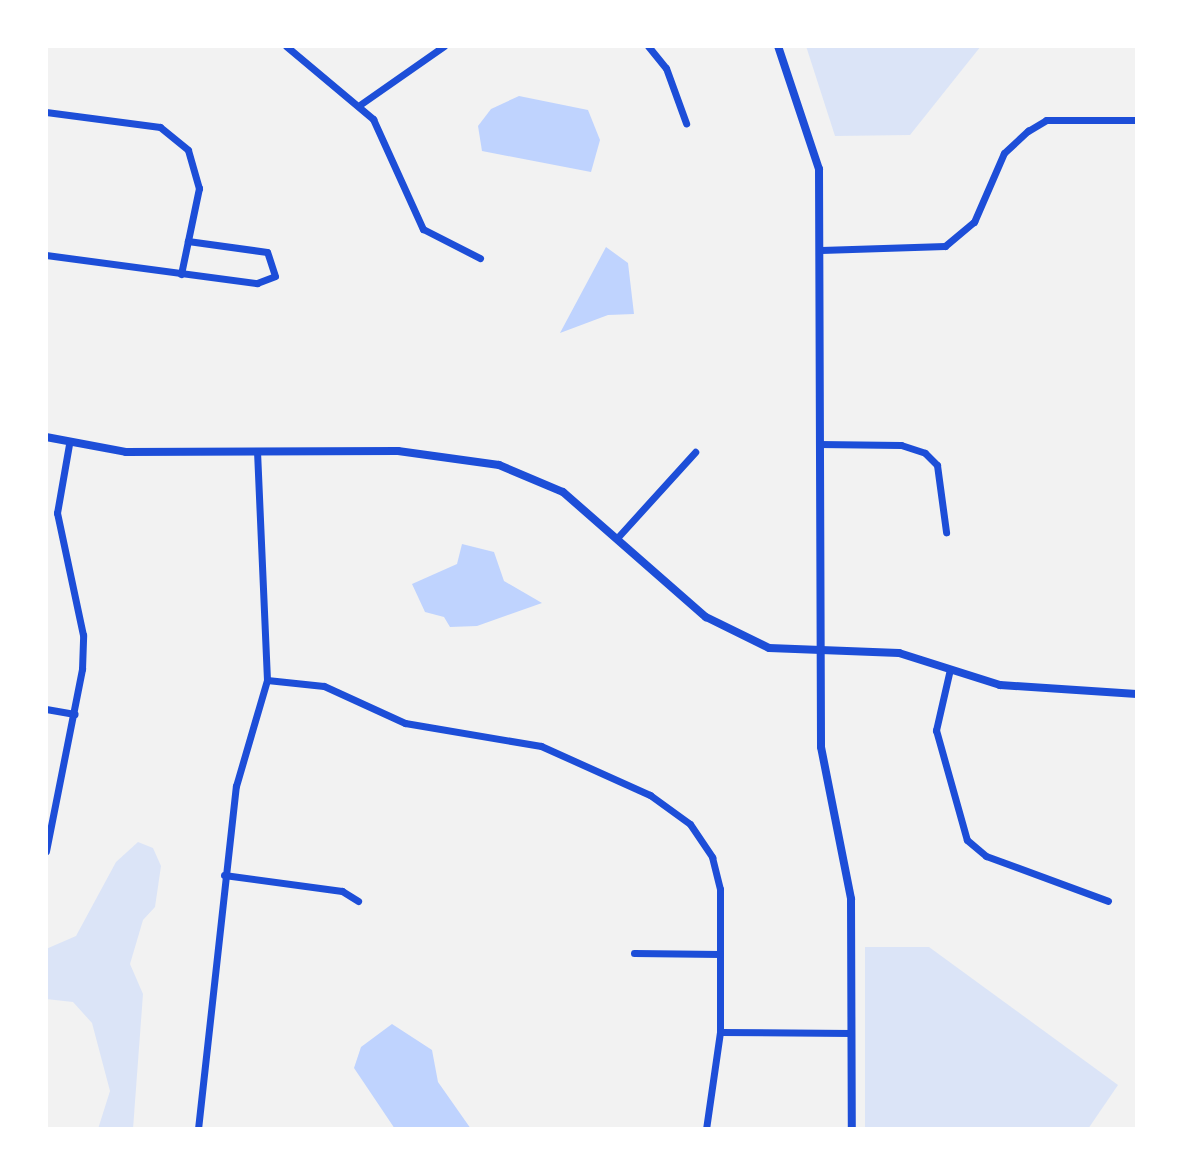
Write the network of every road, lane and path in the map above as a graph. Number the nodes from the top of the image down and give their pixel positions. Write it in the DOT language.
graph roads {
  1 [pos="286,46"];
  2 [pos="444,46"];
  3 [pos="648,46"];
  4 [pos="778,46"];
  5 [pos="361,104"];
  6 [pos="46,112"];
  7 [pos="1137,120"];
  8 [pos="686,123"];
  9 [pos="188,241"];
  10 [pos="821,250"];
  11 [pos="46,255"];
  12 [pos="480,258"];
  13 [pos="181,274"];
  14 [pos="46,437"];
  15 [pos="69,444"];
  16 [pos="819,444"];
  17 [pos="257,451"];
  18 [pos="695,452"];
  19 [pos="946,532"];
  20 [pos="618,537"];
  21 [pos="820,651"];
  22 [pos="950,669"];
  23 [pos="267,680"];
  24 [pos="1137,694"];
  25 [pos="46,709"];
  26 [pos="75,714"];
  27 [pos="46,851"];
  28 [pos="224,875"];
  29 [pos="358,901"];
  30 [pos="1108,901"];
  31 [pos="634,953"];
  32 [pos="720,954"];
  33 [pos="720,1032"];
  34 [pos="851,1033"];
  35 [pos="198,1129"];
  36 [pos="706,1129"];
  37 [pos="852,1129"];
  1 -- 5 [label="street"];
  2 -- 5 [label="street"];
  3 -- 8 [label="street"];
  4 -- 10 [label="street"];
  5 -- 12 [label="street"];
  6 -- 9 [label="street"];
  7 -- 10 [label="street"];
  9 -- 13 [label="street"];
  9 -- 13 [label="street"];
  10 -- 16 [label="street"];
  11 -- 13 [label="street"];
  14 -- 15 [label="street"];
  15 -- 17 [label="street"];
  15 -- 26 [label="street"];
  16 -- 19 [label="street"];
  16 -- 21 [label="street"];
  17 -- 20 [label="street"];
  17 -- 23 [label="street"];
  18 -- 20 [label="street"];
  20 -- 21 [label="street"];
  21 -- 22 [label="street"];
  21 -- 34 [label="street"];
  22 -- 24 [label="street"];
  22 -- 30 [label="street"];
  23 -- 28 [label="street"];
  23 -- 32 [label="street"];
  25 -- 26 [label="street"];
  26 -- 27 [label="street"];
  28 -- 29 [label="street"];
  28 -- 35 [label="street"];
  31 -- 32 [label="street"];
  32 -- 33 [label="street"];
  33 -- 34 [label="street"];
  33 -- 36 [label="street"];
  34 -- 37 [label="street"];
}
